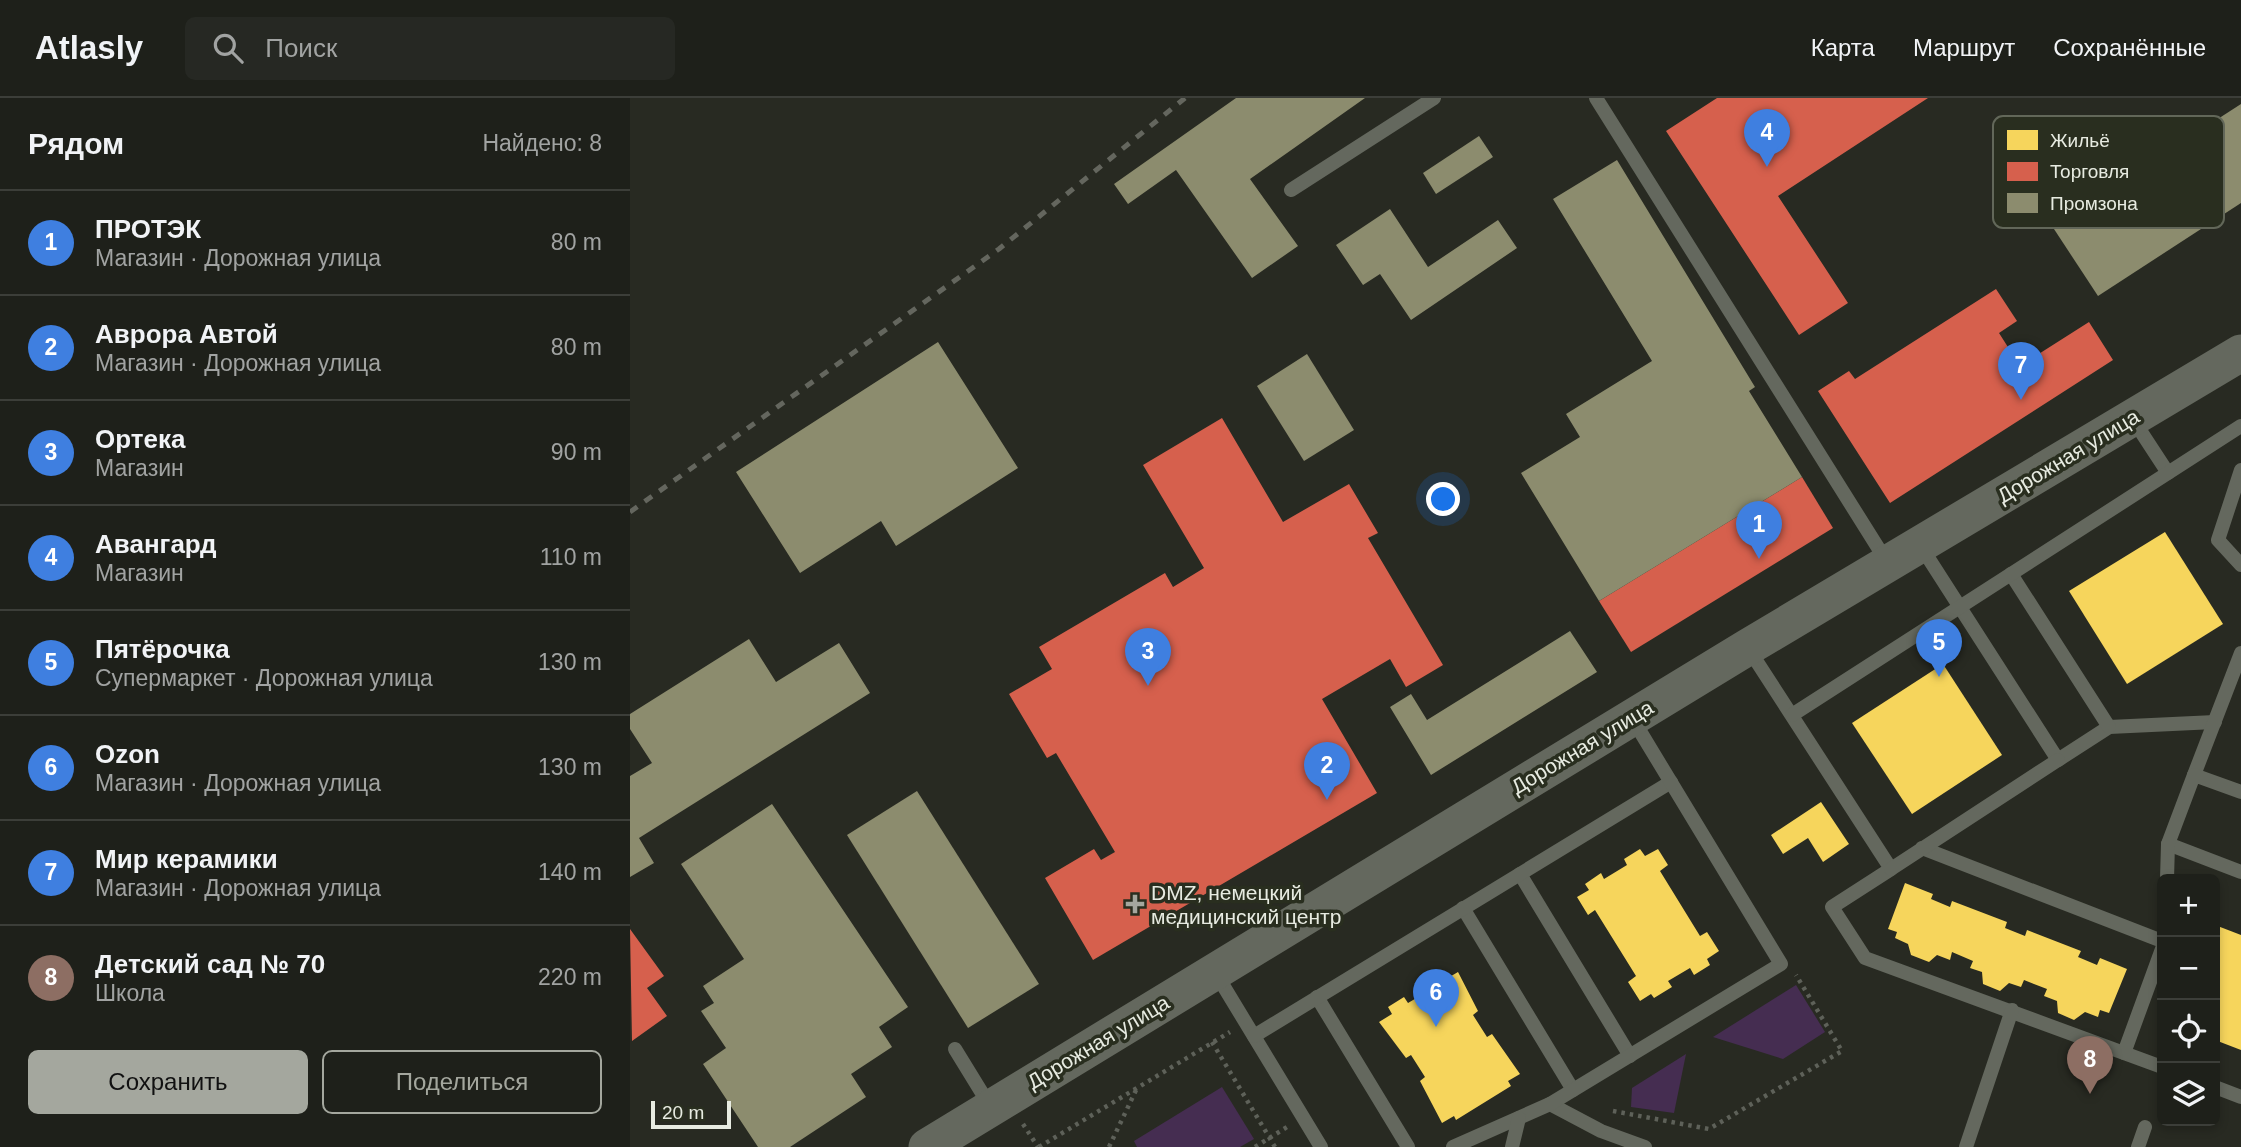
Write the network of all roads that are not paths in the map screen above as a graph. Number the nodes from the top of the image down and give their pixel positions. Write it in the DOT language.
graph roads {
  1 [pos="1434,98"];
  2 [pos="1596,98"];
  3 [pos="1291,190"];
  4 [pos="2241,353"];
  5 [pos="2132,418"];
  6 [pos="2241,426"];
  7 [pos="2241,470"];
  8 [pos="2168,473"];
  9 [pos="1919,544"];
  10 [pos="1888,563"];
  11 [pos="2241,565"];
  12 [pos="2011,575"];
  13 [pos="1959,607"];
  14 [pos="1748,647"];
  15 [pos="2241,653"];
  16 [pos="1792,715"];
  17 [pos="1632,718"];
  18 [pos="2215,722"];
  19 [pos="2109,727"];
  20 [pos="2058,760"];
  21 [pos="2194,775"];
  22 [pos="1671,782"];
  23 [pos="2241,792"];
  24 [pos="2168,844"];
  25 [pos="1922,848"];
  26 [pos="1891,869"];
  27 [pos="2241,872"];
  28 [pos="1520,874"];
  29 [pos="2167,874"];
  30 [pos="1464,908"];
  31 [pos="2157,939"];
  32 [pos="2157,963"];
  33 [pos="1215,971"];
  34 [pos="1317,998"];
  35 [pos="2012,1010"];
  36 [pos="1254,1035"];
  37 [pos="955,1049"];
  38 [pos="2124,1052"];
  39 [pos="1630,1056"];
  40 [pos="2157,1065"];
  41 [pos="2220,1089"];
  42 [pos="1573,1090"];
  43 [pos="2241,1097"];
  44 [pos="1550,1104"];
  45 [pos="990,1108"];
  46 [pos="1519,1118"];
  47 [pos="2145,1127"];
  48 [pos="927,1147"];
  49 [pos="1321,1147"];
  50 [pos="1408,1147"];
  51 [pos="1453,1147"];
  52 [pos="1512,1147"];
  53 [pos="1645,1147"];
  54 [pos="1966,1147"];
  55 [pos="2138,1147"];
  1 -- 3 [label="lane"];
  2 -- 10 [label="lane"];
  4 -- 5 [label="street, Дорожная улица"];
  5 -- 8 [label="lane"];
  5 -- 9 [label="street, Дорожная улица"];
  6 -- 8 [label="lane"];
  7 -- 11 [label="lane"];
  8 -- 12 [label="lane"];
  9 -- 10 [label="street, Дорожная улица"];
  9 -- 13 [label="lane"];
  10 -- 14 [label="street, Дорожная улица"];
  12 -- 13 [label="lane"];
  12 -- 19 [label="lane"];
  13 -- 16 [label="lane"];
  13 -- 20 [label="lane"];
  14 -- 16 [label="lane"];
  14 -- 17 [label="street, Дорожная улица"];
  15 -- 18 [label="lane"];
  16 -- 26 [label="lane"];
  17 -- 22 [label="lane"];
  17 -- 33 [label="street, Дорожная улица"];
  18 -- 19 [label="lane"];
  18 -- 21 [label="lane"];
  19 -- 20 [label="lane"];
  20 -- 25 [label="lane"];
  21 -- 23 [label="lane"];
  21 -- 24 [label="lane"];
  22 -- 28 [label="lane"];
  22 -- 39 [label="lane"];
  24 -- 27 [label="lane"];
  24 -- 29 [label="lane"];
  25 -- 26 [label="lane"];
  25 -- 31 [label="lane"];
  26 -- 35 [label="lane"];
  28 -- 30 [label="lane"];
  28 -- 39 [label="lane"];
  30 -- 34 [label="lane"];
  30 -- 42 [label="lane"];
  32 -- 38 [label="lane"];
  33 -- 36 [label="lane"];
  33 -- 45 [label="street, Дорожная улица"];
  34 -- 36 [label="lane"];
  34 -- 50 [label="lane"];
  35 -- 38 [label="lane"];
  35 -- 54 [label="lane"];
  36 -- 49 [label="lane"];
  37 -- 45 [label="lane"];
  38 -- 40 [label="lane"];
  39 -- 42 [label="lane"];
  41 -- 43 [label="lane"];
  42 -- 44 [label="lane"];
  44 -- 46 [label="lane"];
  44 -- 53 [label="lane"];
  45 -- 48 [label="street, Дорожная улица"];
  46 -- 51 [label="lane"];
  46 -- 52 [label="lane"];
  47 -- 55 [label="lane"];
}
